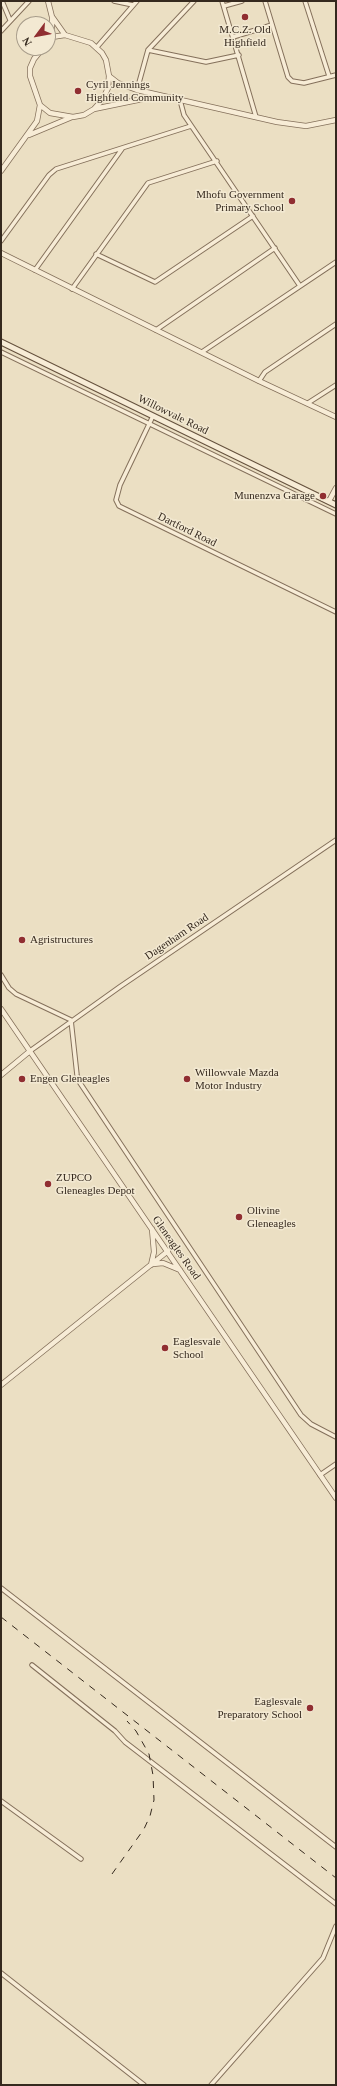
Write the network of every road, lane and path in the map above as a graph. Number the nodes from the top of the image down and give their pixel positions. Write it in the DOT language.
graph roads {
  1 [pos="2,1"];
  2 [pos="29,1"];
  3 [pos="48,1"];
  4 [pos="114,1"];
  5 [pos="137,1"];
  6 [pos="194,1"];
  7 [pos="222,1"];
  8 [pos="242,1"];
  9 [pos="265,1"];
  10 [pos="305,1"];
  11 [pos="133,5"];
  12 [pos="224,6"];
  13 [pos="52,16"];
  14 [pos="10,20"];
  15 [pos="56,23"];
  16 [pos="272,25"];
  17 [pos="1,31"];
  18 [pos="65,35"];
  19 [pos="56,36"];
  20 [pos="233,37"];
  21 [pos="97,47"];
  22 [pos="148,50"];
  23 [pos="239,55"];
  24 [pos="36,56"];
  25 [pos="336,75"];
  26 [pos="110,76"];
  27 [pos="329,76"];
  28 [pos="138,90"];
  29 [pos="161,96"];
  30 [pos="180,100"];
  31 [pos="40,105"];
  32 [pos="94,109"];
  33 [pos="74,117"];
  34 [pos="256,117"];
  35 [pos="336,120"];
  36 [pos="191,126"];
  37 [pos="26,137"];
  38 [pos="122,150"];
  39 [pos="217,161"];
  40 [pos="1,171"];
  41 [pos="253,216"];
  42 [pos="1,241"];
  43 [pos="275,248"];
  44 [pos="1,253"];
  45 [pos="96,254"];
  46 [pos="336,262"];
  47 [pos="35,270"];
  48 [pos="300,286"];
  49 [pos="72,289"];
  50 [pos="336,324"];
  51 [pos="156,330"];
  52 [pos="1,342"];
  53 [pos="1,352"];
  54 [pos="202,352"];
  55 [pos="259,381"];
  56 [pos="336,384"];
  57 [pos="308,404"];
  58 [pos="153,416"];
  59 [pos="336,416"];
  60 [pos="150,424"];
  61 [pos="336,488"];
  62 [pos="329,501"];
  63 [pos="336,504"];
  64 [pos="336,514"];
  65 [pos="336,612"];
  66 [pos="336,840"];
  67 [pos="1,975"];
  68 [pos="1,1009"];
  69 [pos="72,1020"];
  70 [pos="30,1051"];
  71 [pos="1,1075"];
  72 [pos="152,1228"];
  73 [pos="168,1251"];
  74 [pos="151,1265"];
  75 [pos="182,1272"];
  76 [pos="1,1385"];
  77 [pos="336,1438"];
  78 [pos="336,1464"];
  79 [pos="320,1475"];
  80 [pos="336,1498"];
  81 [pos="1,1588"];
  82 [pos="32,1665"];
  83 [pos="1,1802"];
  84 [pos="336,1847"];
  85 [pos="81,1859"];
  86 [pos="336,1904"];
  87 [pos="336,1926"];
  88 [pos="1,1973"];
  89 [pos="144,2085"];
  90 [pos="211,2085"];
  1 -- 14 [label="street"];
  2 -- 14 [label="street"];
  3 -- 13 [label="street"];
  4 -- 11 [label="street"];
  5 -- 11 [label="street"];
  6 -- 22 [label="street"];
  7 -- 12 [label="street"];
  8 -- 12 [label="street"];
  9 -- 16 [label="street"];
  10 -- 27 [label="street"];
  11 -- 21 [label="street"];
  12 -- 20 [label="street"];
  14 -- 17 [label="street"];
  15 -- 18 [label="street"];
  16 -- 20 [label="street"];
  16 -- 27 [label="street"];
  18 -- 19 [label="street"];
  18 -- 21 [label="street"];
  20 -- 23 [label="street"];
  21 -- 26 [label="street"];
  22 -- 23 [label="street"];
  22 -- 28 [label="street"];
  23 -- 34 [label="street"];
  24 -- 31 [label="street"];
  25 -- 27 [label="street"];
  26 -- 28 [label="street"];
  26 -- 32 [label="street"];
  28 -- 29 [label="street"];
  29 -- 30 [label="street"];
  29 -- 32 [label="street"];
  30 -- 34 [label="street"];
  30 -- 36 [label="street"];
  31 -- 33 [label="street"];
  31 -- 37 [label="street"];
  32 -- 33 [label="street"];
  33 -- 37 [label="street"];
  34 -- 35 [label="street"];
  36 -- 38 [label="street"];
  36 -- 39 [label="street"];
  37 -- 40 [label="street"];
  38 -- 42 [label="street"];
  38 -- 47 [label="street"];
  39 -- 41 [label="street"];
  39 -- 45 [label="street"];
  41 -- 43 [label="street"];
  41 -- 45 [label="street"];
  43 -- 48 [label="street"];
  43 -- 51 [label="street"];
  44 -- 47 [label="street"];
  45 -- 49 [label="street"];
  46 -- 48 [label="street"];
  47 -- 49 [label="street"];
  48 -- 54 [label="street"];
  49 -- 51 [label="street"];
  50 -- 55 [label="street"];
  51 -- 54 [label="street"];
  52 -- 58 [label="main road, Willowvale Road"];
  53 -- 60 [label="street"];
  54 -- 55 [label="street"];
  55 -- 57 [label="street"];
  56 -- 57 [label="street"];
  57 -- 59 [label="street"];
  58 -- 60 [label="street, Dartford Road"];
  58 -- 62 [label="main road, Willowvale Road"];
  60 -- 64 [label="street"];
  60 -- 65 [label="street, Dartford Road"];
  61 -- 62 [label="street"];
  62 -- 63 [label="main road, Willowvale Road"];
  66 -- 69 [label="street, Dagenham Road"];
  67 -- 69 [label="street"];
  68 -- 70 [label="street, Gleneagles Road"];
  69 -- 70 [label="street, Dagenham Road"];
  69 -- 77 [label="street"];
  70 -- 71 [label="street"];
  70 -- 72 [label="street, Gleneagles Road"];
  72 -- 73 [label="street, Gleneagles Road"];
  72 -- 74 [label="street"];
  73 -- 74 [label="street"];
  73 -- 75 [label="street, Gleneagles Road"];
  74 -- 75 [label="street"];
  74 -- 76 [label="street"];
  75 -- 79 [label="street, Gleneagles Road"];
  78 -- 79 [label="street"];
  79 -- 80 [label="street, Gleneagles Road"];
  81 -- 84 [label="street"];
  82 -- 86 [label="street"];
  83 -- 85 [label="street"];
  87 -- 90 [label="street"];
  88 -- 89 [label="street"];
}
